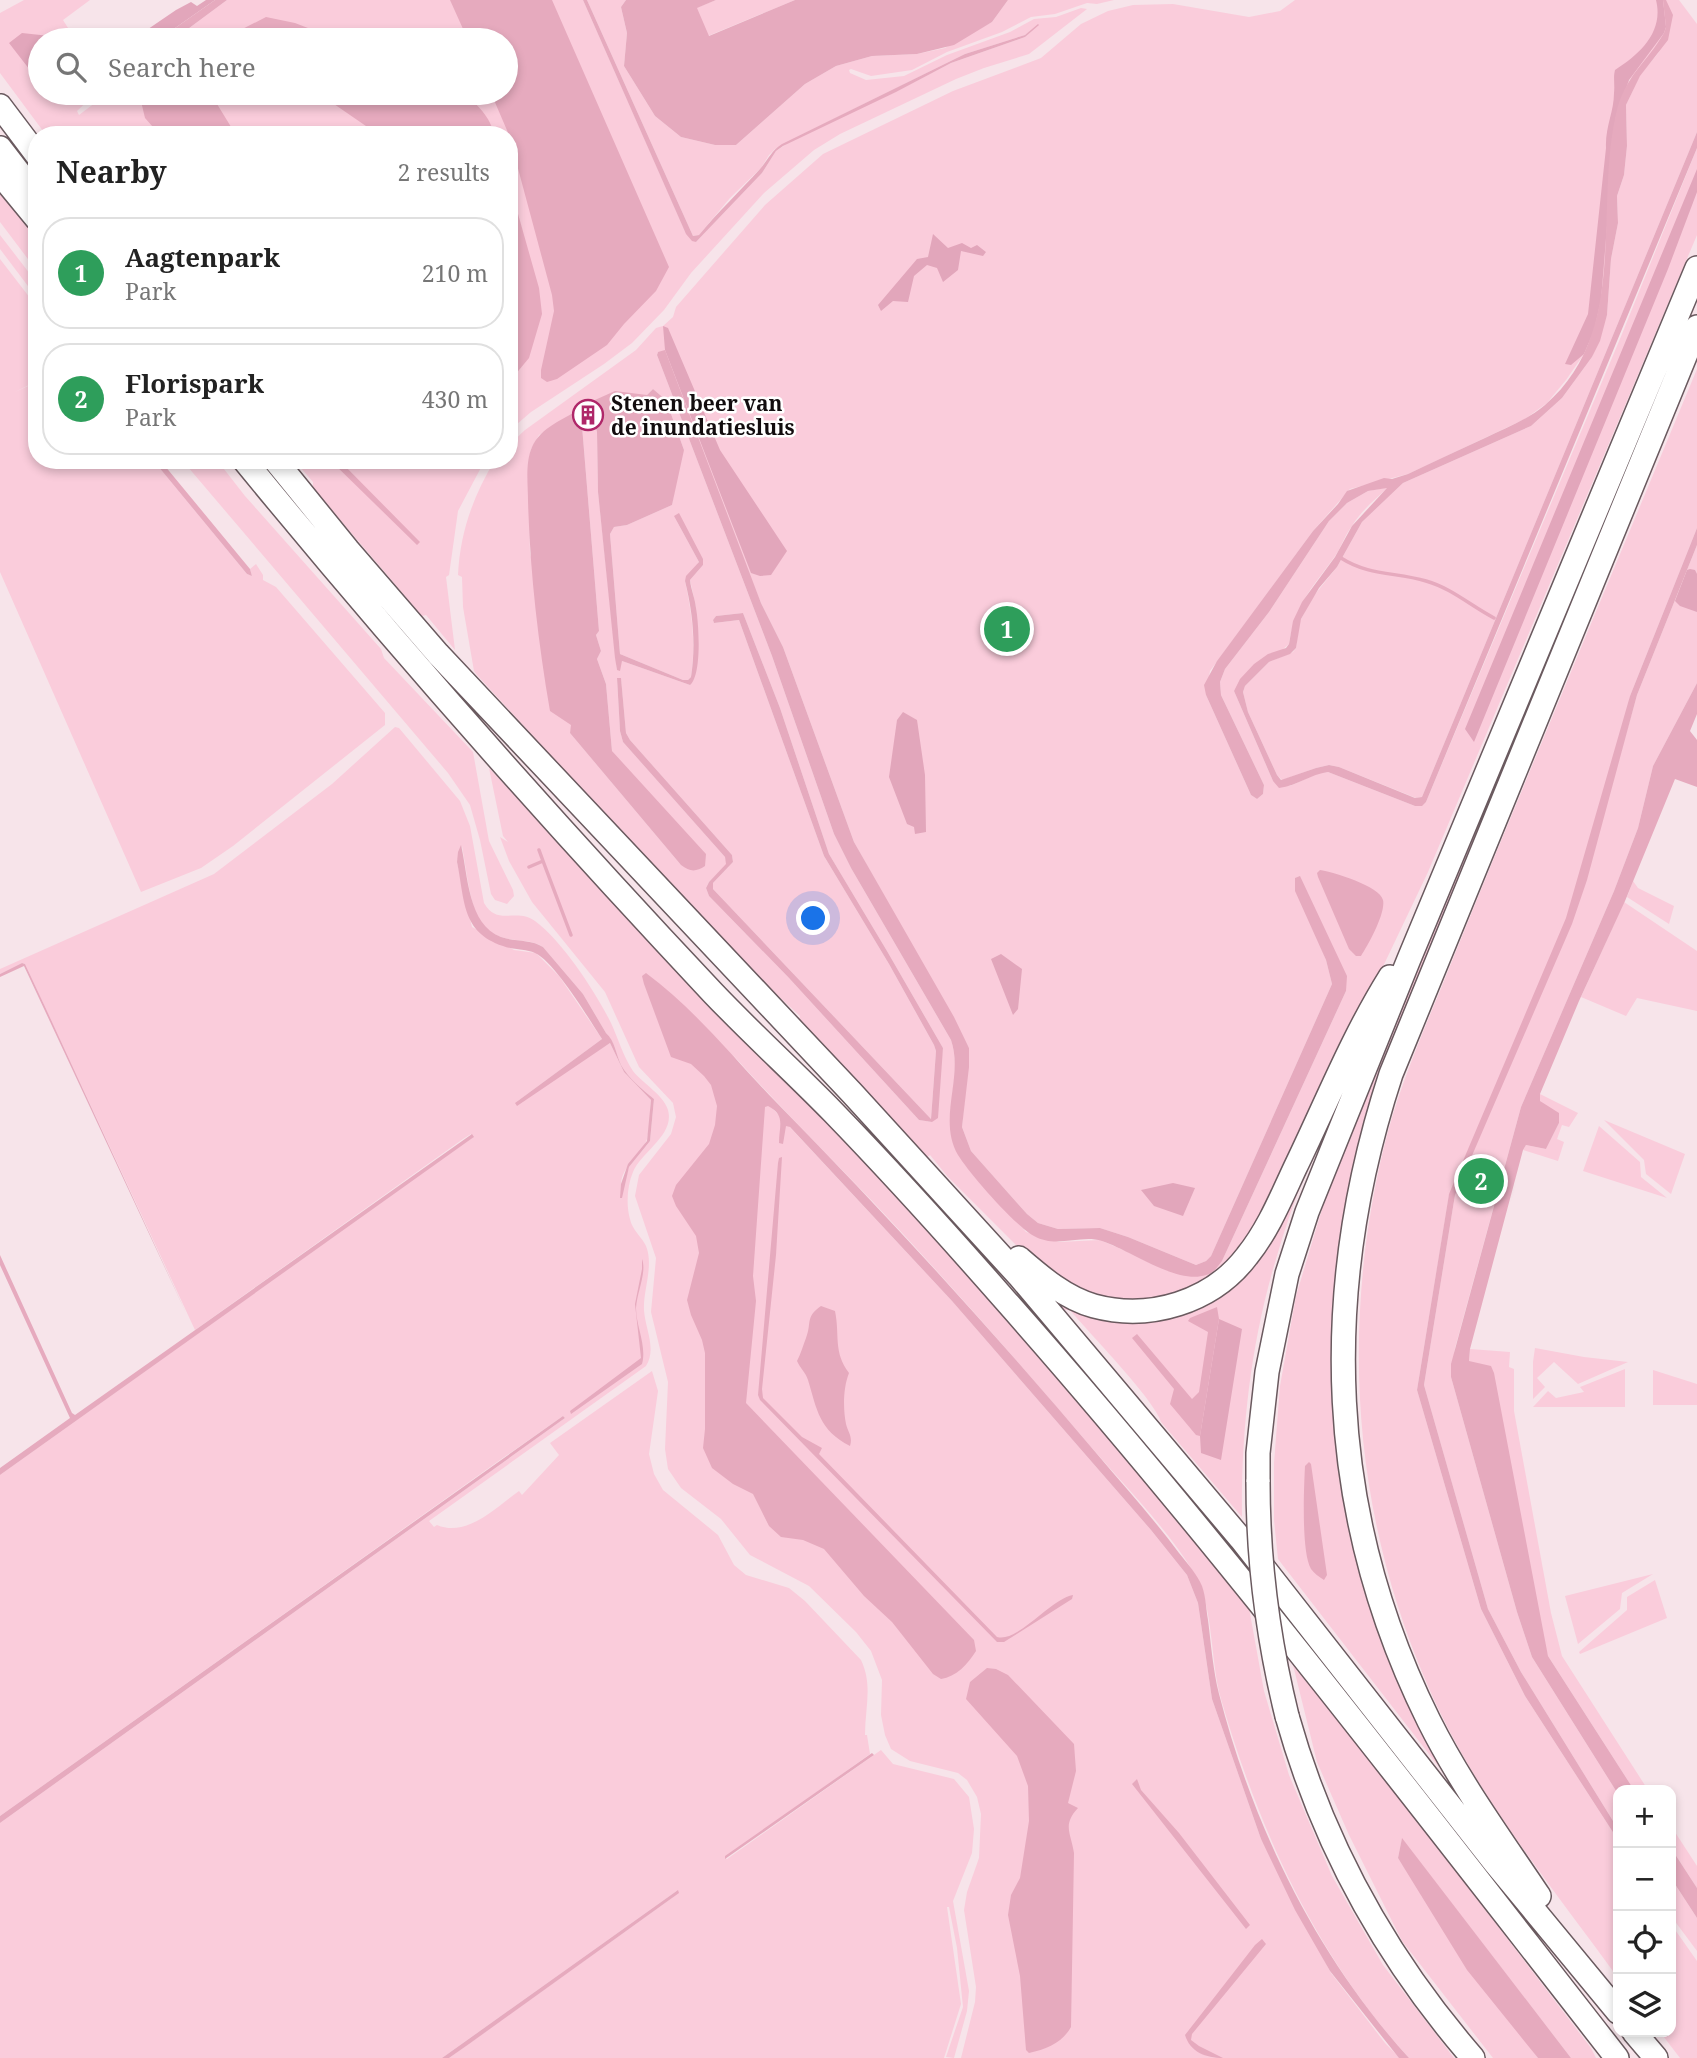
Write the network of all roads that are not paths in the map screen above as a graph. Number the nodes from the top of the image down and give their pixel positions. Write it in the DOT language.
graph roads {
  1 [pos="0,106"];
  2 [pos="28,143"];
  3 [pos="0,148"];
  4 [pos="0,174"];
  5 [pos="28,184"];
  6 [pos="28,208"];
  7 [pos="1697,268"];
  8 [pos="1697,327"];
  9 [pos="251,469"];
  10 [pos="282,469"];
  11 [pos="1430,912"];
  12 [pos="936,1185"];
  13 [pos="1593,1981"];
  14 [pos="1613,2006"];
  15 [pos="1638,2037"];
  16 [pos="1473,2058"];
  17 [pos="1617,2058"];
  18 [pos="1656,2058"];
  1 -- 2 [label="highway"];
  3 -- 5 [label="highway"];
  4 -- 6 [label="highway"];
  7 -- 11 [label="highway"];
  8 -- 13 [label="highway"];
  9 -- 17 [label="highway"];
  10 -- 12 [label="highway"];
  11 -- 12 [label="highway"];
  11 -- 16 [label="highway, bridge"];
  12 -- 13 [label="highway"];
  13 -- 14 [label="highway"];
  15 -- 18 [label="highway"];
}
